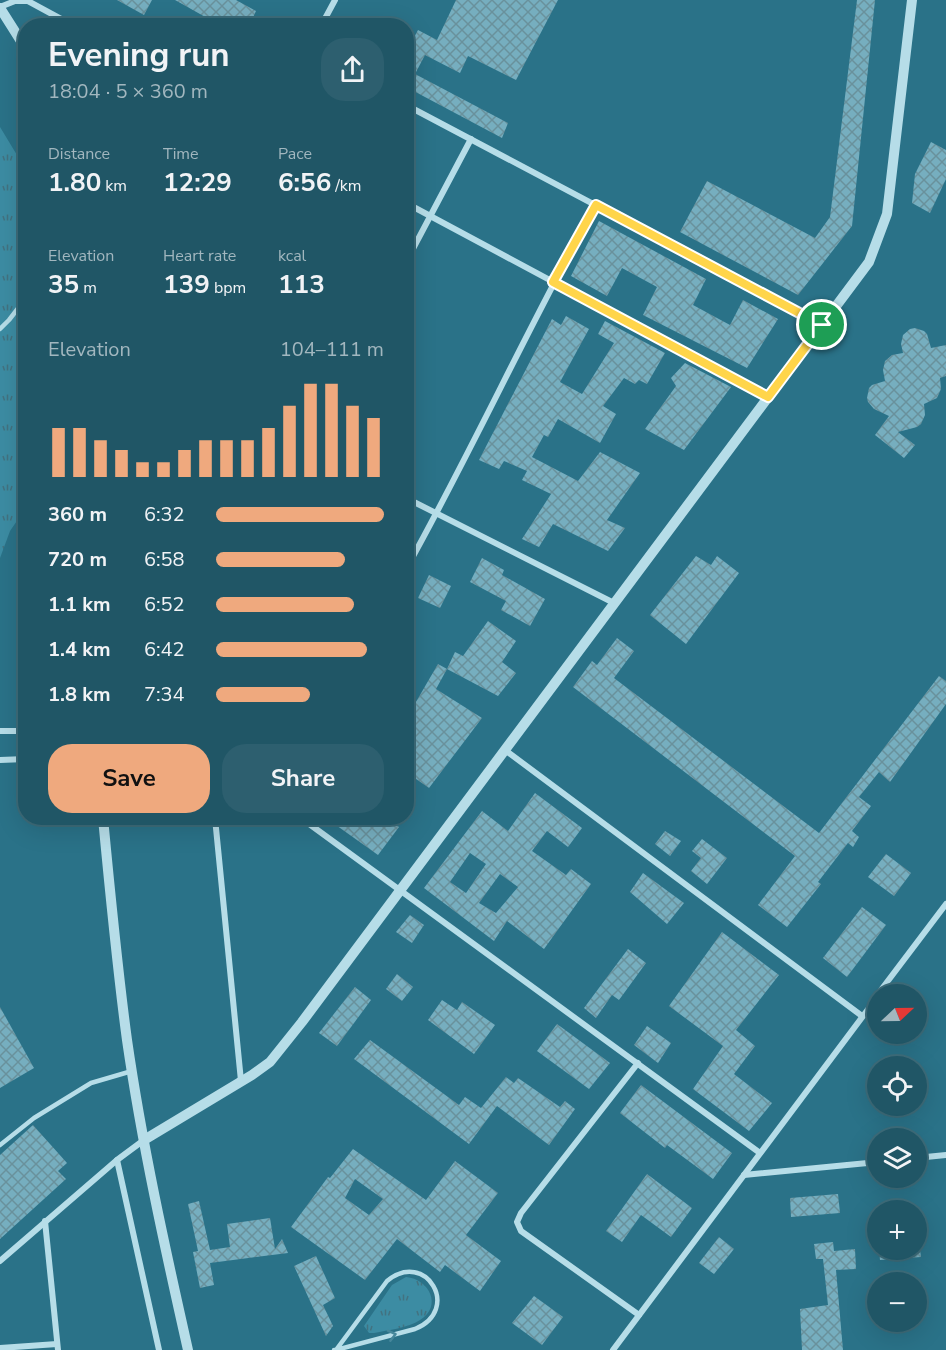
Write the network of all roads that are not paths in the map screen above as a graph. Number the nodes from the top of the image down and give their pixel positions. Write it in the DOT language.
graph roads {
  1 [pos="335,0"];
  2 [pos="912,0"];
  3 [pos="0,8"];
  4 [pos="59,18"];
  5 [pos="325,18"];
  6 [pos="18,37"];
  7 [pos="414,109"];
  8 [pos="471,139"];
  9 [pos="596,205"];
  10 [pos="414,208"];
  11 [pos="430,216"];
  12 [pos="414,247"];
  13 [pos="553,282"];
  14 [pos="18,309"];
  15 [pos="822,325"];
  16 [pos="0,329"];
  17 [pos="768,397"];
  18 [pos="414,502"];
  19 [pos="437,513"];
  20 [pos="414,555"];
  21 [pos="614,603"];
  22 [pos="0,731"];
  23 [pos="18,731"];
  24 [pos="505,750"];
  25 [pos="18,759"];
  26 [pos="0,760"];
  27 [pos="105,825"];
  28 [pos="216,825"];
  29 [pos="311,825"];
  30 [pos="400,890"];
  31 [pos="946,904"];
  32 [pos="943,911"];
  33 [pos="887,984"];
  34 [pos="867,1009"];
  35 [pos="862,1016"];
  36 [pos="638,1063"];
  37 [pos="132,1071"];
  38 [pos="241,1081"];
  39 [pos="144,1140"];
  40 [pos="0,1145"];
  41 [pos="760,1153"];
  42 [pos="946,1155"];
  43 [pos="927,1157"];
  44 [pos="117,1160"];
  45 [pos="867,1163"];
  46 [pos="744,1175"];
  47 [pos="45,1221"];
  48 [pos="0,1261"];
  49 [pos="639,1315"];
  50 [pos="57,1347"];
  51 [pos="0,1348"];
  52 [pos="159,1350"];
  53 [pos="188,1350"];
  54 [pos="335,1350"];
  55 [pos="613,1350"];
  1 -- 5 [label="street"];
  2 -- 15 [label="street"];
  3 -- 4 [label="street"];
  3 -- 6 [label="street"];
  7 -- 8 [label="street"];
  8 -- 9 [label="street"];
  8 -- 11 [label="street"];
  9 -- 13 [label="street"];
  9 -- 15 [label="street"];
  10 -- 11 [label="street"];
  11 -- 12 [label="street"];
  11 -- 13 [label="street"];
  13 -- 17 [label="street"];
  13 -- 19 [label="street"];
  14 -- 16 [label="lane"];
  15 -- 17 [label="street"];
  17 -- 21 [label="street"];
  18 -- 19 [label="street"];
  19 -- 20 [label="street"];
  19 -- 21 [label="street"];
  21 -- 24 [label="street"];
  22 -- 23 [label="street"];
  24 -- 30 [label="street"];
  24 -- 35 [label="street"];
  25 -- 26 [label="street"];
  27 -- 37 [label="street"];
  28 -- 38 [label="street"];
  29 -- 30 [label="street"];
  30 -- 36 [label="street"];
  30 -- 38 [label="street"];
  31 -- 32 [label="street"];
  32 -- 33 [label="street"];
  34 -- 35 [label="street"];
  35 -- 41 [label="street"];
  36 -- 41 [label="street"];
  36 -- 49 [label="street"];
  37 -- 39 [label="street"];
  37 -- 40 [label="lane"];
  38 -- 39 [label="street"];
  39 -- 44 [label="street"];
  39 -- 53 [label="street"];
  41 -- 46 [label="street"];
  42 -- 43 [label="street"];
  44 -- 47 [label="street"];
  44 -- 52 [label="street"];
  45 -- 46 [label="street"];
  46 -- 49 [label="street"];
  47 -- 48 [label="street"];
  47 -- 50 [label="street"];
  49 -- 55 [label="street"];
  50 -- 51 [label="street"];
  54 -- 54 [label="lane, one-way"];
}
